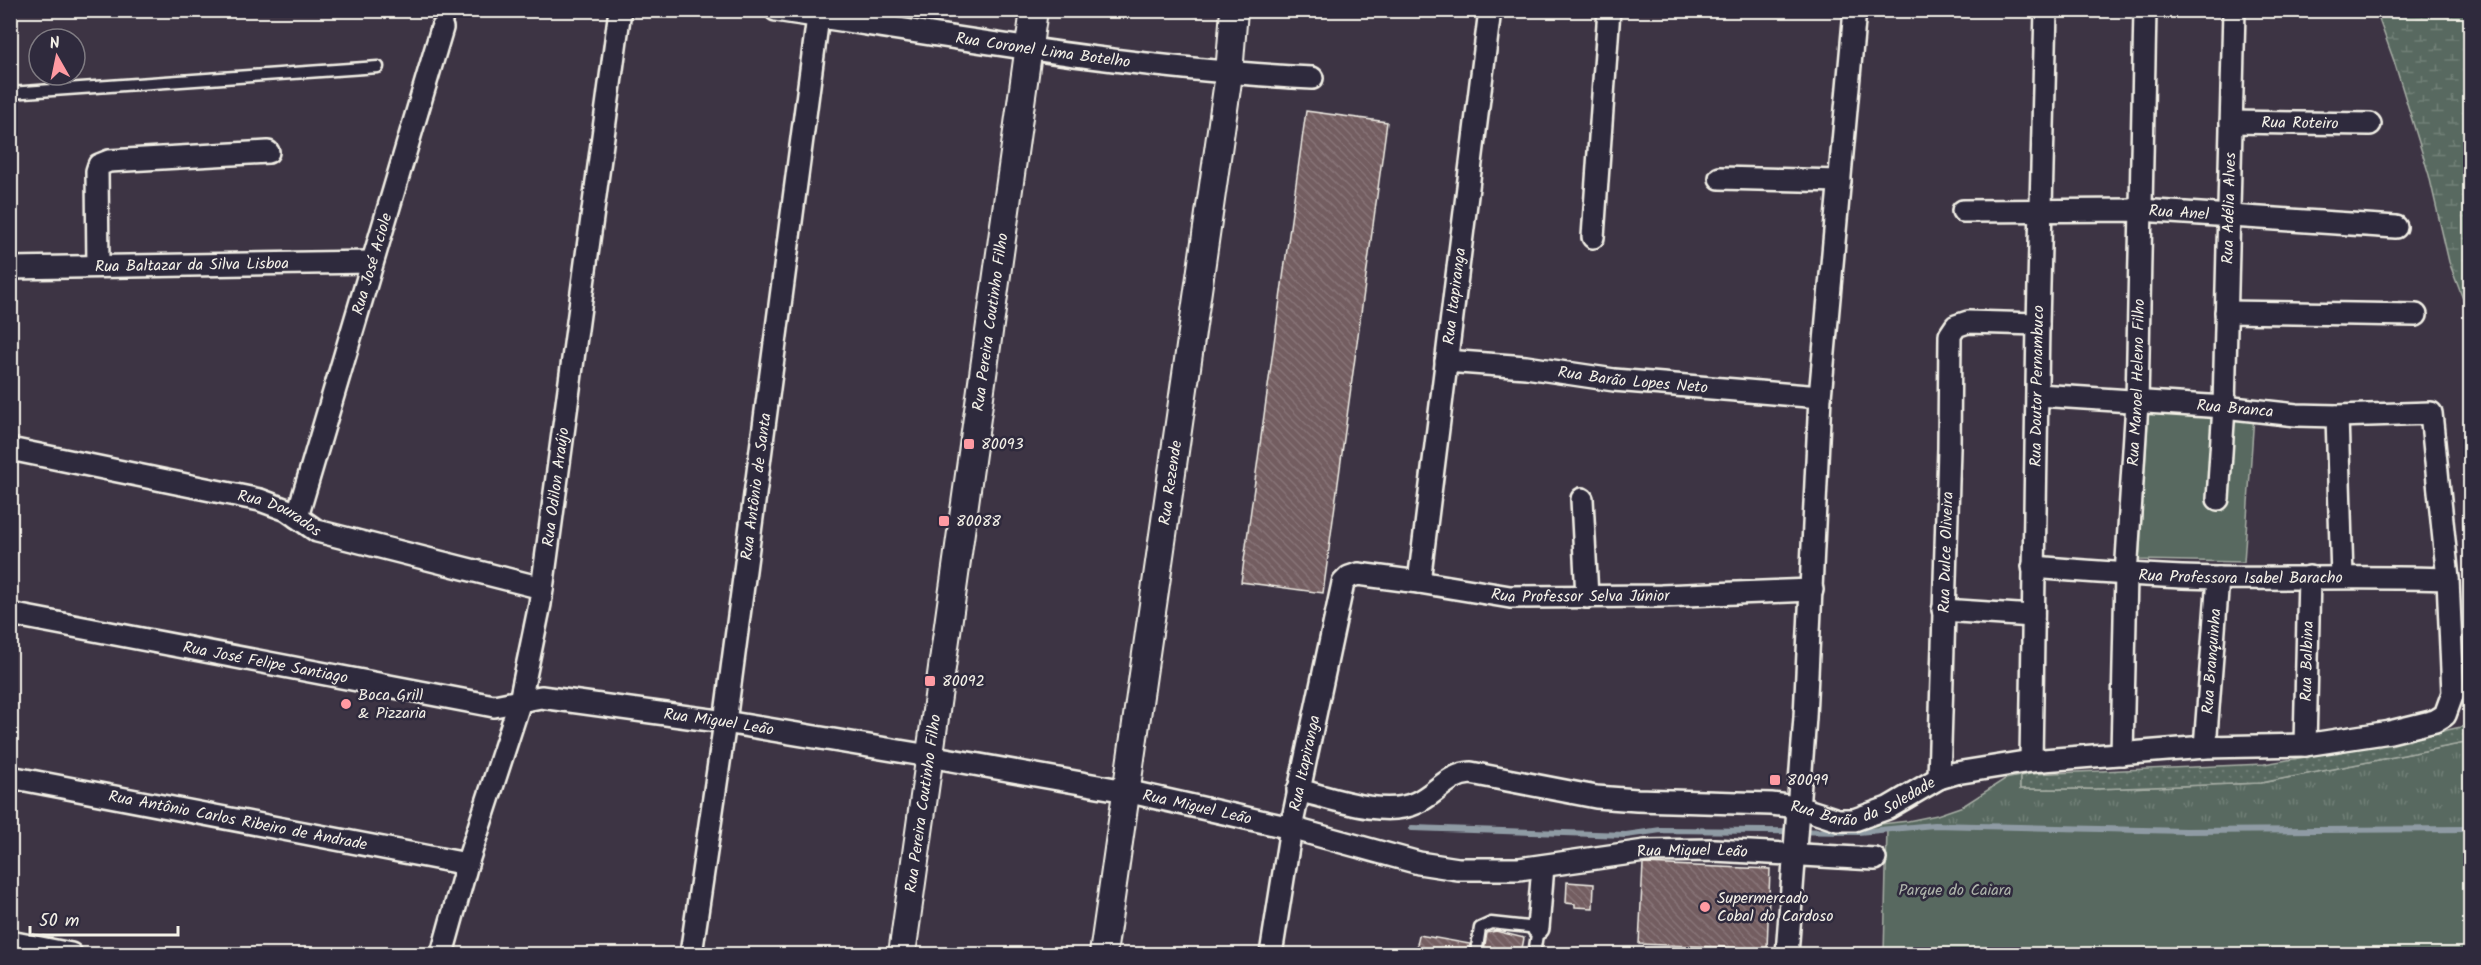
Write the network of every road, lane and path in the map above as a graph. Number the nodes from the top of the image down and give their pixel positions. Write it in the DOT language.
graph roads {
  1 [pos="620,10"];
  2 [pos="776,10"];
  3 [pos="1034,10"];
  4 [pos="1234,10"];
  5 [pos="1490,10"];
  6 [pos="1609,10"];
  7 [pos="1855,10"];
  8 [pos="2046,10"];
  9 [pos="2145,10"];
  10 [pos="2234,10"];
  11 [pos="818,17"];
  12 [pos="444,19"];
  13 [pos="1029,48"];
  14 [pos="378,67"];
  15 [pos="1229,74"];
  16 [pos="1312,78"];
  17 [pos="10,93"];
  18 [pos="2231,122"];
  19 [pos="2370,124"];
  20 [pos="268,152"];
  21 [pos="1720,178"];
  22 [pos="1840,181"];
  23 [pos="2040,210"];
  24 [pos="2140,210"];
  25 [pos="1963,211"];
  26 [pos="2228,218"];
  27 [pos="2396,227"];
  28 [pos="1593,237"];
  29 [pos="371,262"];
  30 [pos="98,267"];
  31 [pos="10,268"];
  32 [pos="2226,312"];
  33 [pos="2416,315"];
  34 [pos="2038,324"];
  35 [pos="1446,361"];
  36 [pos="2038,395"];
  37 [pos="1820,397"];
  38 [pos="2137,403"];
  39 [pos="2224,407"];
  40 [pos="2337,416"];
  41 [pos="10,449"];
  42 [pos="1582,499"];
  43 [pos="2218,499"];
  44 [pos="297,517"];
  45 [pos="2033,567"];
  46 [pos="2126,575"];
  47 [pos="1349,577"];
  48 [pos="2309,577"];
  49 [pos="2342,577"];
  50 [pos="2218,578"];
  51 [pos="2448,579"];
  52 [pos="1419,582"];
  53 [pos="542,588"];
  54 [pos="1812,590"];
  55 [pos="1587,597"];
  56 [pos="1943,610"];
  57 [pos="10,614"];
  58 [pos="2033,616"];
  59 [pos="520,701"];
  60 [pos="725,722"];
  61 [pos="2305,745"];
  62 [pos="2205,747"];
  63 [pos="2122,754"];
  64 [pos="929,756"];
  65 [pos="2031,761"];
  66 [pos="10,777"];
  67 [pos="1939,778"];
  68 [pos="1298,790"];
  69 [pos="1126,791"];
  70 [pos="1798,810"];
  71 [pos="1291,828"];
  72 [pos="1794,850"];
  73 [pos="1875,859"];
  74 [pos="467,864"];
  75 [pos="1543,866"];
  76 [pos="1538,928"];
  77 [pos="10,942"];
  78 [pos="71,954"];
  79 [pos="442,954"];
  80 [pos="691,954"];
  81 [pos="902,954"];
  82 [pos="1103,954"];
  83 [pos="1271,954"];
  84 [pos="1476,954"];
  85 [pos="1534,954"];
  86 [pos="1787,954"];
  1 -- 53 [label="street, Rua Odilon Araújo"];
  2 -- 11 [label="street, Rua Coronel Lima Botelho"];
  3 -- 13 [label="street, Rua Pereira Coutinho Filho"];
  4 -- 15 [label="street, Rua Rezende"];
  5 -- 35 [label="street, Rua Itapiranga"];
  6 -- 28 [label="street"];
  7 -- 22 [label="street"];
  8 -- 23 [label="street, Rua Doutor Pernambuco"];
  9 -- 24 [label="street, Rua Manoel Heleno Filho"];
  10 -- 18 [label="street, Rua Adélia Alves"];
  11 -- 13 [label="street, Rua Coronel Lima Botelho"];
  11 -- 60 [label="street, Rua Antônio de Santa"];
  12 -- 29 [label="street, Rua José Aciole"];
  13 -- 15 [label="street, Rua Coronel Lima Botelho"];
  13 -- 64 [label="street, Rua Pereira Coutinho Filho"];
  14 -- 17 [label="lane"];
  15 -- 16 [label="street, Rua Coronel Lima Botelho"];
  15 -- 69 [label="street, Rua Rezende"];
  18 -- 19 [label="street, Rua Roteiro"];
  18 -- 26 [label="street, Rua Adélia Alves"];
  20 -- 30 [label="street"];
  21 -- 22 [label="street"];
  22 -- 37 [label="street"];
  23 -- 24 [label="street, Rua Anel"];
  23 -- 25 [label="street, Rua Anel"];
  23 -- 34 [label="street, Rua Doutor Pernambuco"];
  24 -- 26 [label="street, Rua Anel"];
  24 -- 38 [label="street, Rua Manoel Heleno Filho"];
  26 -- 27 [label="street, Rua Anel"];
  26 -- 32 [label="street, Rua Adélia Alves"];
  29 -- 30 [label="street, Rua Baltazar da Silva Lisboa"];
  29 -- 44 [label="street, Rua José Aciole"];
  30 -- 31 [label="street, Rua Baltazar da Silva Lisboa"];
  32 -- 33 [label="street"];
  32 -- 39 [label="street, Rua Adélia Alves"];
  34 -- 36 [label="street, Rua Doutor Pernambuco"];
  34 -- 56 [label="street, Rua Dulce Oliveira"];
  35 -- 37 [label="street, Rua Barão Lopes Neto"];
  35 -- 52 [label="street, Rua Itapiranga"];
  36 -- 38 [label="street, Rua Branca"];
  36 -- 45 [label="street, Rua Doutor Pernambuco"];
  37 -- 54 [label="street"];
  38 -- 39 [label="street, Rua Branca"];
  38 -- 46 [label="street, Rua Manoel Heleno Filho"];
  39 -- 40 [label="street, Rua Branca"];
  39 -- 43 [label="street, Rua Adélia Alves"];
  40 -- 49 [label="street"];
  40 -- 51 [label="street, Rua Branca"];
  41 -- 44 [label="street, Rua Dourados"];
  42 -- 55 [label="street"];
  44 -- 53 [label="street, Rua Dourados"];
  45 -- 46 [label="street, Rua Professora Isabel Baracho"];
  45 -- 58 [label="street, Rua Doutor Pernambuco"];
  46 -- 50 [label="street, Rua Professora Isabel Baracho"];
  46 -- 63 [label="street, Rua Manoel Heleno Filho"];
  47 -- 52 [label="street, Rua Professor Selva Júnior"];
  47 -- 68 [label="street, Rua Itapiranga"];
  48 -- 49 [label="street, Rua Professora Isabel Baracho"];
  48 -- 50 [label="street, Rua Professora Isabel Baracho"];
  48 -- 61 [label="street, Rua Balbina"];
  49 -- 51 [label="street, Rua Professora Isabel Baracho"];
  50 -- 62 [label="street, Rua Branquinha"];
  51 -- 61 [label="street, Rua Barão da Soledade"];
  52 -- 55 [label="street, Rua Professor Selva Júnior"];
  53 -- 59 [label="street, Rua Odilon Araújo"];
  54 -- 55 [label="street, Rua Professor Selva Júnior"];
  54 -- 70 [label="street"];
  56 -- 58 [label="street"];
  56 -- 67 [label="street, Rua Dulce Oliveira"];
  57 -- 59 [label="street, Rua José Felipe Santiago"];
  58 -- 65 [label="street, Rua Doutor Pernambuco"];
  59 -- 60 [label="street, Rua Miguel Leão"];
  59 -- 74 [label="street, Rua Odilon Araújo"];
  60 -- 64 [label="street, Rua Miguel Leão"];
  60 -- 80 [label="street, Rua Antônio de Santa"];
  61 -- 62 [label="street, Rua Barão da Soledade"];
  62 -- 63 [label="street, Rua Barão da Soledade"];
  63 -- 65 [label="street, Rua Barão da Soledade"];
  64 -- 69 [label="street, Rua Miguel Leão"];
  64 -- 81 [label="street, Rua Pereira Coutinho Filho"];
  65 -- 67 [label="street, Rua Barão da Soledade"];
  66 -- 74 [label="street, Rua Antônio Carlos Ribeiro de Andrade"];
  67 -- 70 [label="street, Rua Barão da Soledade"];
  68 -- 70 [label="street, Rua Barão da Soledade"];
  68 -- 71 [label="street, Rua Itapiranga"];
  69 -- 71 [label="street, Rua Miguel Leão"];
  69 -- 82 [label="street, Rua Rezende"];
  70 -- 72 [label="street"];
  71 -- 75 [label="street, Rua Miguel Leão"];
  71 -- 83 [label="street, Rua Itapiranga"];
  72 -- 73 [label="street, Rua Miguel Leão"];
  72 -- 75 [label="street, Rua Miguel Leão"];
  72 -- 86 [label="street"];
  74 -- 79 [label="street, Rua Odilon Araújo"];
  75 -- 76 [label="street"];
  76 -- 84 [label="lane"];
  76 -- 85 [label="lane"];
  77 -- 78 [label="street"];
}
